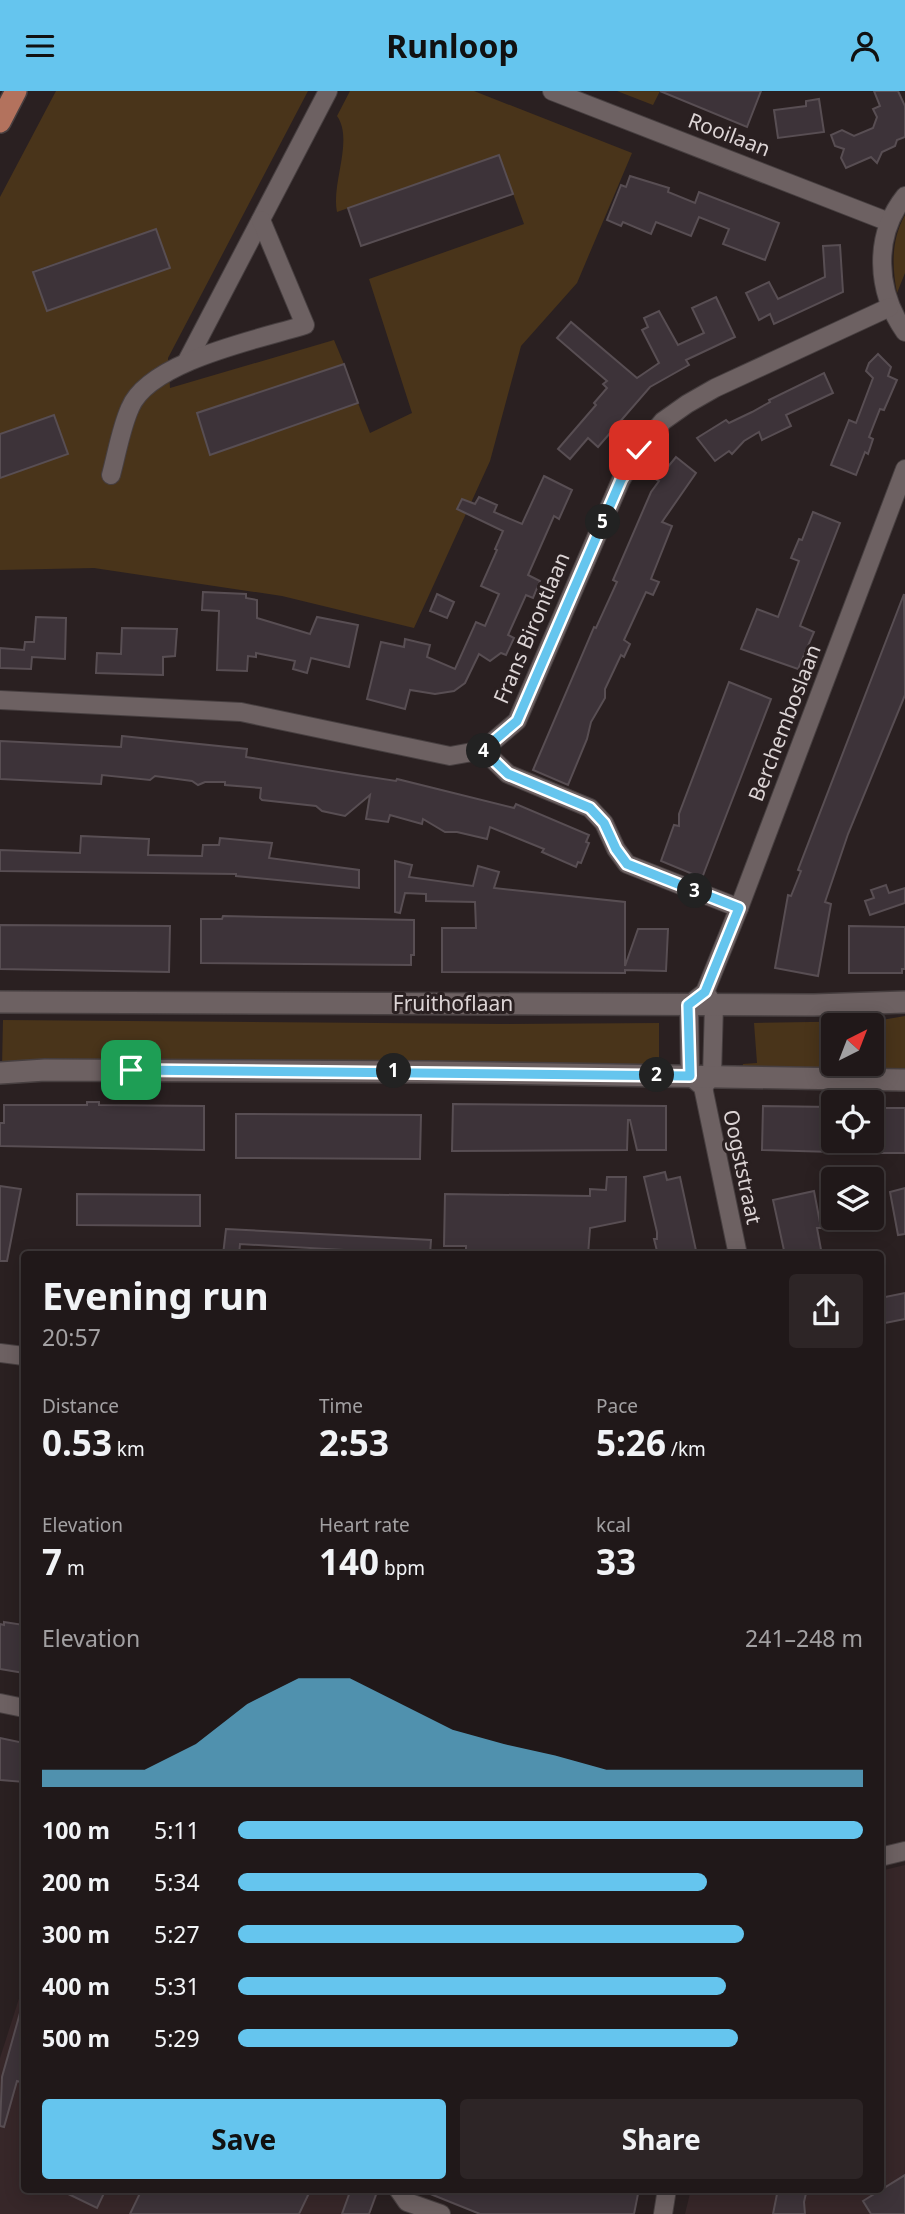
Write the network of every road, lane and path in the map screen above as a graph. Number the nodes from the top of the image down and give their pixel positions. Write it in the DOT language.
graph roads {
  1 [pos="16,91"];
  2 [pos="328,91"];
  3 [pos="552,91"];
  4 [pos="0,122"];
  5 [pos="905,196"];
  6 [pos="261,220"];
  7 [pos="890,222"];
  8 [pos="890,307"];
  9 [pos="905,331"];
  10 [pos="187,361"];
  11 [pos="905,469"];
  12 [pos="111,475"];
  13 [pos="898,511"];
  14 [pos="0,700"];
  15 [pos="483,750"];
  16 [pos="739,908"];
  17 [pos="702,1001"];
  18 [pos="0,1002"];
  19 [pos="905,1002"];
  20 [pos="0,1073"];
  21 [pos="702,1080"];
  22 [pos="905,1080"];
  23 [pos="737,1251"];
  24 [pos="0,1353"];
  25 [pos="21,1356"];
  26 [pos="0,1703"];
  27 [pos="21,1707"];
  28 [pos="905,1851"];
  29 [pos="884,1856"];
  30 [pos="401,2193"];
  31 [pos="666,2193"];
  32 [pos="441,2214"];
  33 [pos="663,2214"];
  1 -- 4 [label="main road"];
  2 -- 6 [label="street"];
  3 -- 7 [label="street, Rooilaan"];
  5 -- 7 [label="street"];
  6 -- 10 [label="street"];
  6 -- 10 [label="street"];
  7 -- 8 [label="street"];
  8 -- 9 [label="street"];
  8 -- 15 [label="street, Frans Birontlaan"];
  10 -- 12 [label="street"];
  11 -- 13 [label="street, Berchemboslaan"];
  13 -- 16 [label="street, Berchemboslaan"];
  14 -- 15 [label="street"];
  15 -- 16 [label="street"];
  16 -- 17 [label="street, Berchemboslaan"];
  17 -- 18 [label="street, Fruithoflaan"];
  17 -- 19 [label="street, Fruithoflaan"];
  17 -- 21 [label="street, Oogststraat"];
  17 -- 21 [label="street, Oogststraat"];
  20 -- 21 [label="street"];
  21 -- 22 [label="street"];
  21 -- 23 [label="street, Oogststraat"];
  24 -- 25 [label="street"];
  26 -- 27 [label="street"];
  28 -- 29 [label="street"];
  30 -- 32 [label="street"];
  31 -- 33 [label="street"];
}
